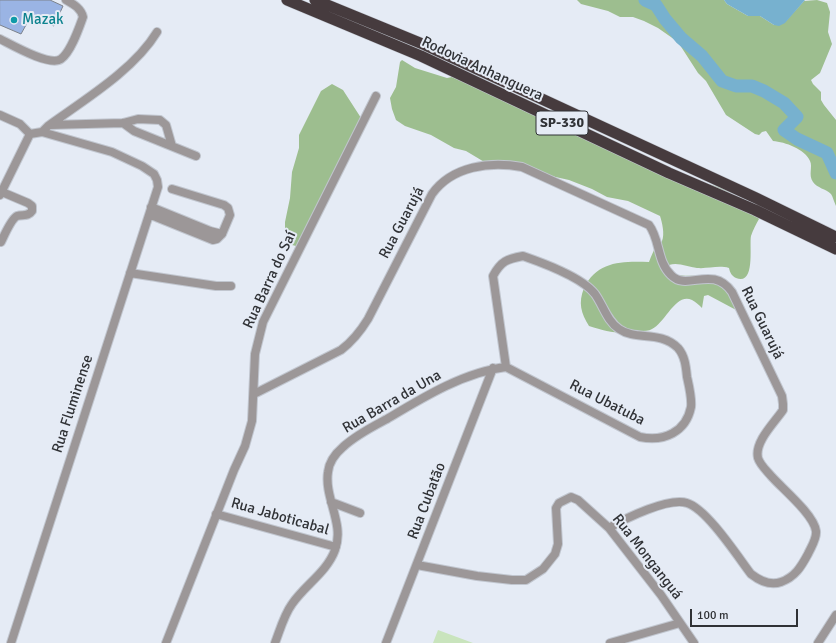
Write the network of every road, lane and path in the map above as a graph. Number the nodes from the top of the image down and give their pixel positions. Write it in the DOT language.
graph roads {
  1 [pos="66,0"];
  2 [pos="287,0"];
  3 [pos="315,0"];
  4 [pos="157,32"];
  5 [pos="0,39"];
  6 [pos="376,96"];
  7 [pos="0,115"];
  8 [pos="123,123"];
  9 [pos="50,125"];
  10 [pos="42,132"];
  11 [pos="30,134"];
  12 [pos="172,146"];
  13 [pos="196,156"];
  14 [pos="172,189"];
  15 [pos="1,193"];
  16 [pos="151,207"];
  17 [pos="148,215"];
  18 [pos="222,234"];
  19 [pos="836,237"];
  20 [pos="1,242"];
  21 [pos="836,249"];
  22 [pos="130,274"];
  23 [pos="231,286"];
  24 [pos="506,367"];
  25 [pos="493,368"];
  26 [pos="254,394"];
  27 [pos="331,502"];
  28 [pos="360,513"];
  29 [pos="216,514"];
  30 [pos="609,528"];
  31 [pos="336,547"];
  32 [pos="417,565"];
  33 [pos="836,615"];
  34 [pos="680,623"];
  35 [pos="11,643"];
  36 [pos="166,643"];
  37 [pos="275,643"];
  38 [pos="386,643"];
  39 [pos="610,643"];
  40 [pos="694,643"];
  41 [pos="818,643"];
  1 -- 5 [label="street"];
  2 -- 21 [label="highway, Rodovia Anhanguera / SP-330"];
  3 -- 19 [label="highway, Rodovia Anhanguera / SP-330"];
  4 -- 9 [label="street"];
  6 -- 26 [label="street, Rua Barra do Saí"];
  7 -- 11 [label="street"];
  8 -- 9 [label="street"];
  8 -- 12 [label="street"];
  8 -- 12 [label="street"];
  9 -- 10 [label="street"];
  10 -- 11 [label="street"];
  10 -- 16 [label="street, Rua Fluminense"];
  11 -- 15 [label="street"];
  12 -- 13 [label="street"];
  14 -- 18 [label="street"];
  15 -- 20 [label="street"];
  16 -- 17 [label="street, Rua Fluminense"];
  16 -- 18 [label="street"];
  17 -- 18 [label="street"];
  17 -- 22 [label="street, Rua Fluminense"];
  22 -- 23 [label="street"];
  22 -- 35 [label="street, Rua Fluminense"];
  24 -- 24 [label="street, Rua Ubatuba"];
  24 -- 25 [label="street, Rua Barra da Una"];
  25 -- 27 [label="street, Rua Barra da Una"];
  25 -- 32 [label="street, Rua Cubatão"];
  26 -- 29 [label="street, Rua Barra do Saí"];
  26 -- 30 [label="street, Rua Guarujá"];
  27 -- 28 [label="street"];
  27 -- 31 [label="street, Rua Barra da Una"];
  29 -- 31 [label="street, Rua Jaboticabal"];
  29 -- 36 [label="street, Rua Barra do Saí"];
  30 -- 32 [label="street, Rua Monganguá"];
  30 -- 34 [label="street, Rua Monganguá"];
  31 -- 37 [label="street, Rua Barra da Una"];
  32 -- 38 [label="street, Rua Cubatão"];
  33 -- 41 [label="street"];
  34 -- 39 [label="street"];
  34 -- 40 [label="street, Rua Monganguá"];
}
